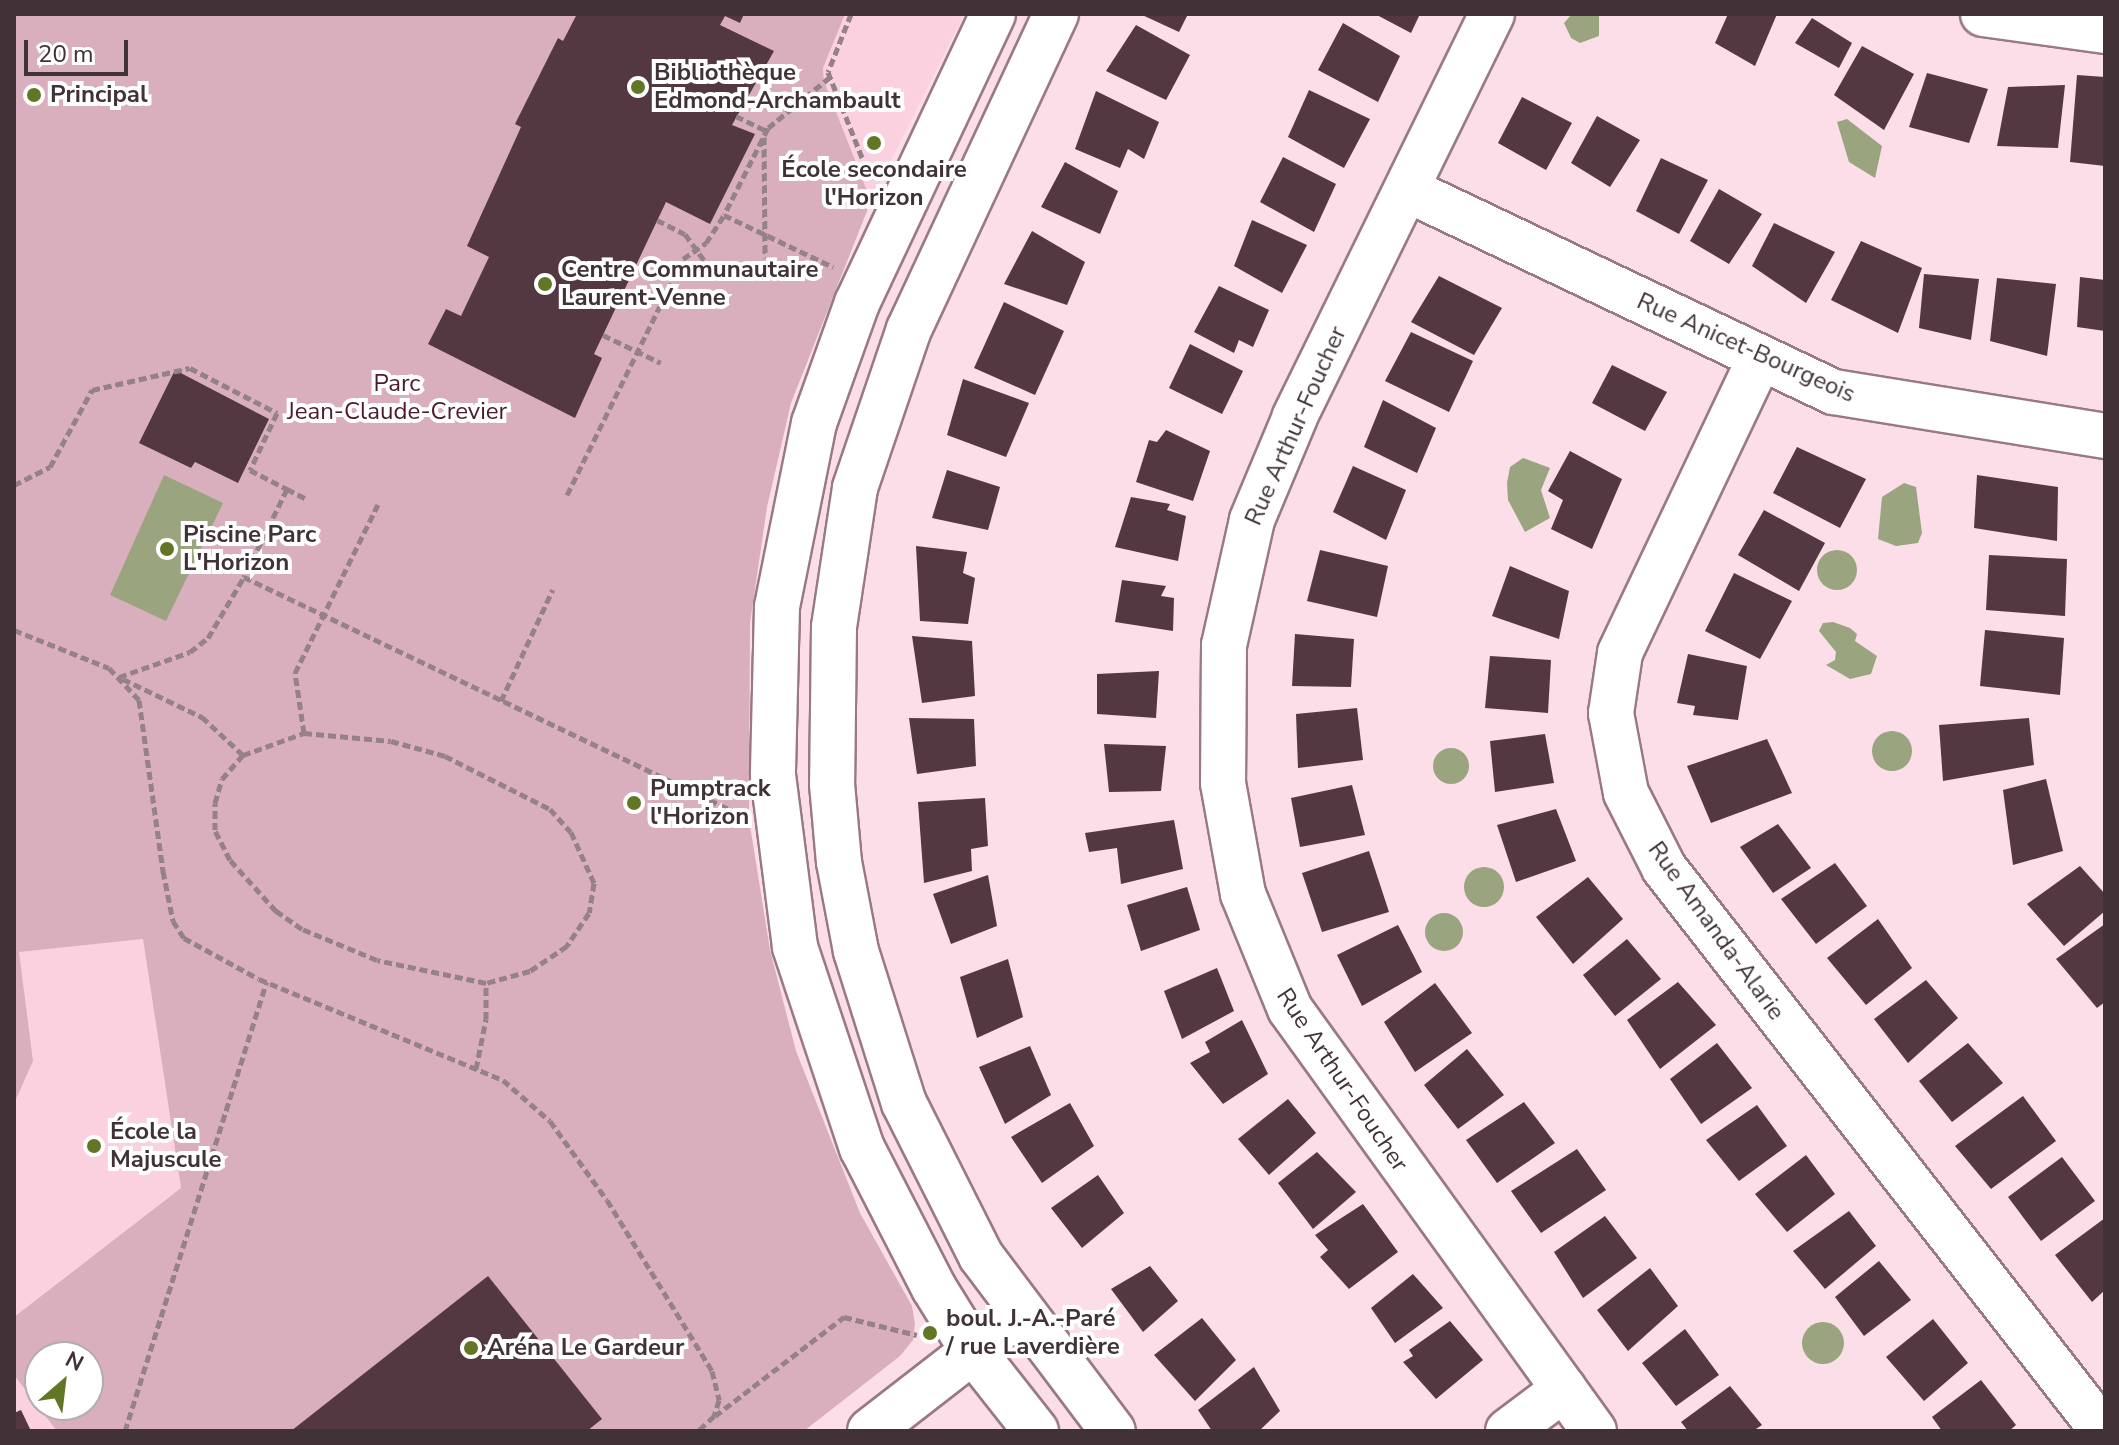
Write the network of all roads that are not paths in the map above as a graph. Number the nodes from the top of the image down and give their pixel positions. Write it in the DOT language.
graph roads {
  1 [pos="993,14"];
  2 [pos="1056,14"];
  3 [pos="1492,14"];
  4 [pos="1983,14"];
  5 [pos="2105,31"];
  6 [pos="1408,190"];
  7 [pos="1759,360"];
  8 [pos="2105,436"];
  9 [pos="773,699"];
  10 [pos="830,699"];
  11 [pos="1022,1313"];
  12 [pos="973,1351"];
  13 [pos="1564,1389"];
  14 [pos="870,1431"];
  15 [pos="1036,1431"];
  16 [pos="1113,1431"];
  17 [pos="1508,1431"];
  18 [pos="1594,1431"];
  19 [pos="2103,1431"];
  1 -- 9 [label="street"];
  2 -- 10 [label="street"];
  3 -- 6 [label="street, Rue Arthur-Foucher"];
  4 -- 5 [label="street"];
  6 -- 7 [label="street, Rue Anicet-Bourgeois"];
  6 -- 13 [label="street, Rue Arthur-Foucher"];
  7 -- 8 [label="street, Rue Anicet-Bourgeois"];
  7 -- 19 [label="street, Rue Amanda-Alarie"];
  9 -- 10 [label="street"];
  9 -- 12 [label="street"];
  10 -- 11 [label="street"];
  11 -- 12 [label="street"];
  11 -- 16 [label="street"];
  12 -- 14 [label="street"];
  12 -- 15 [label="street"];
  13 -- 17 [label="street"];
  13 -- 18 [label="street, Rue Arthur-Foucher"];
}
